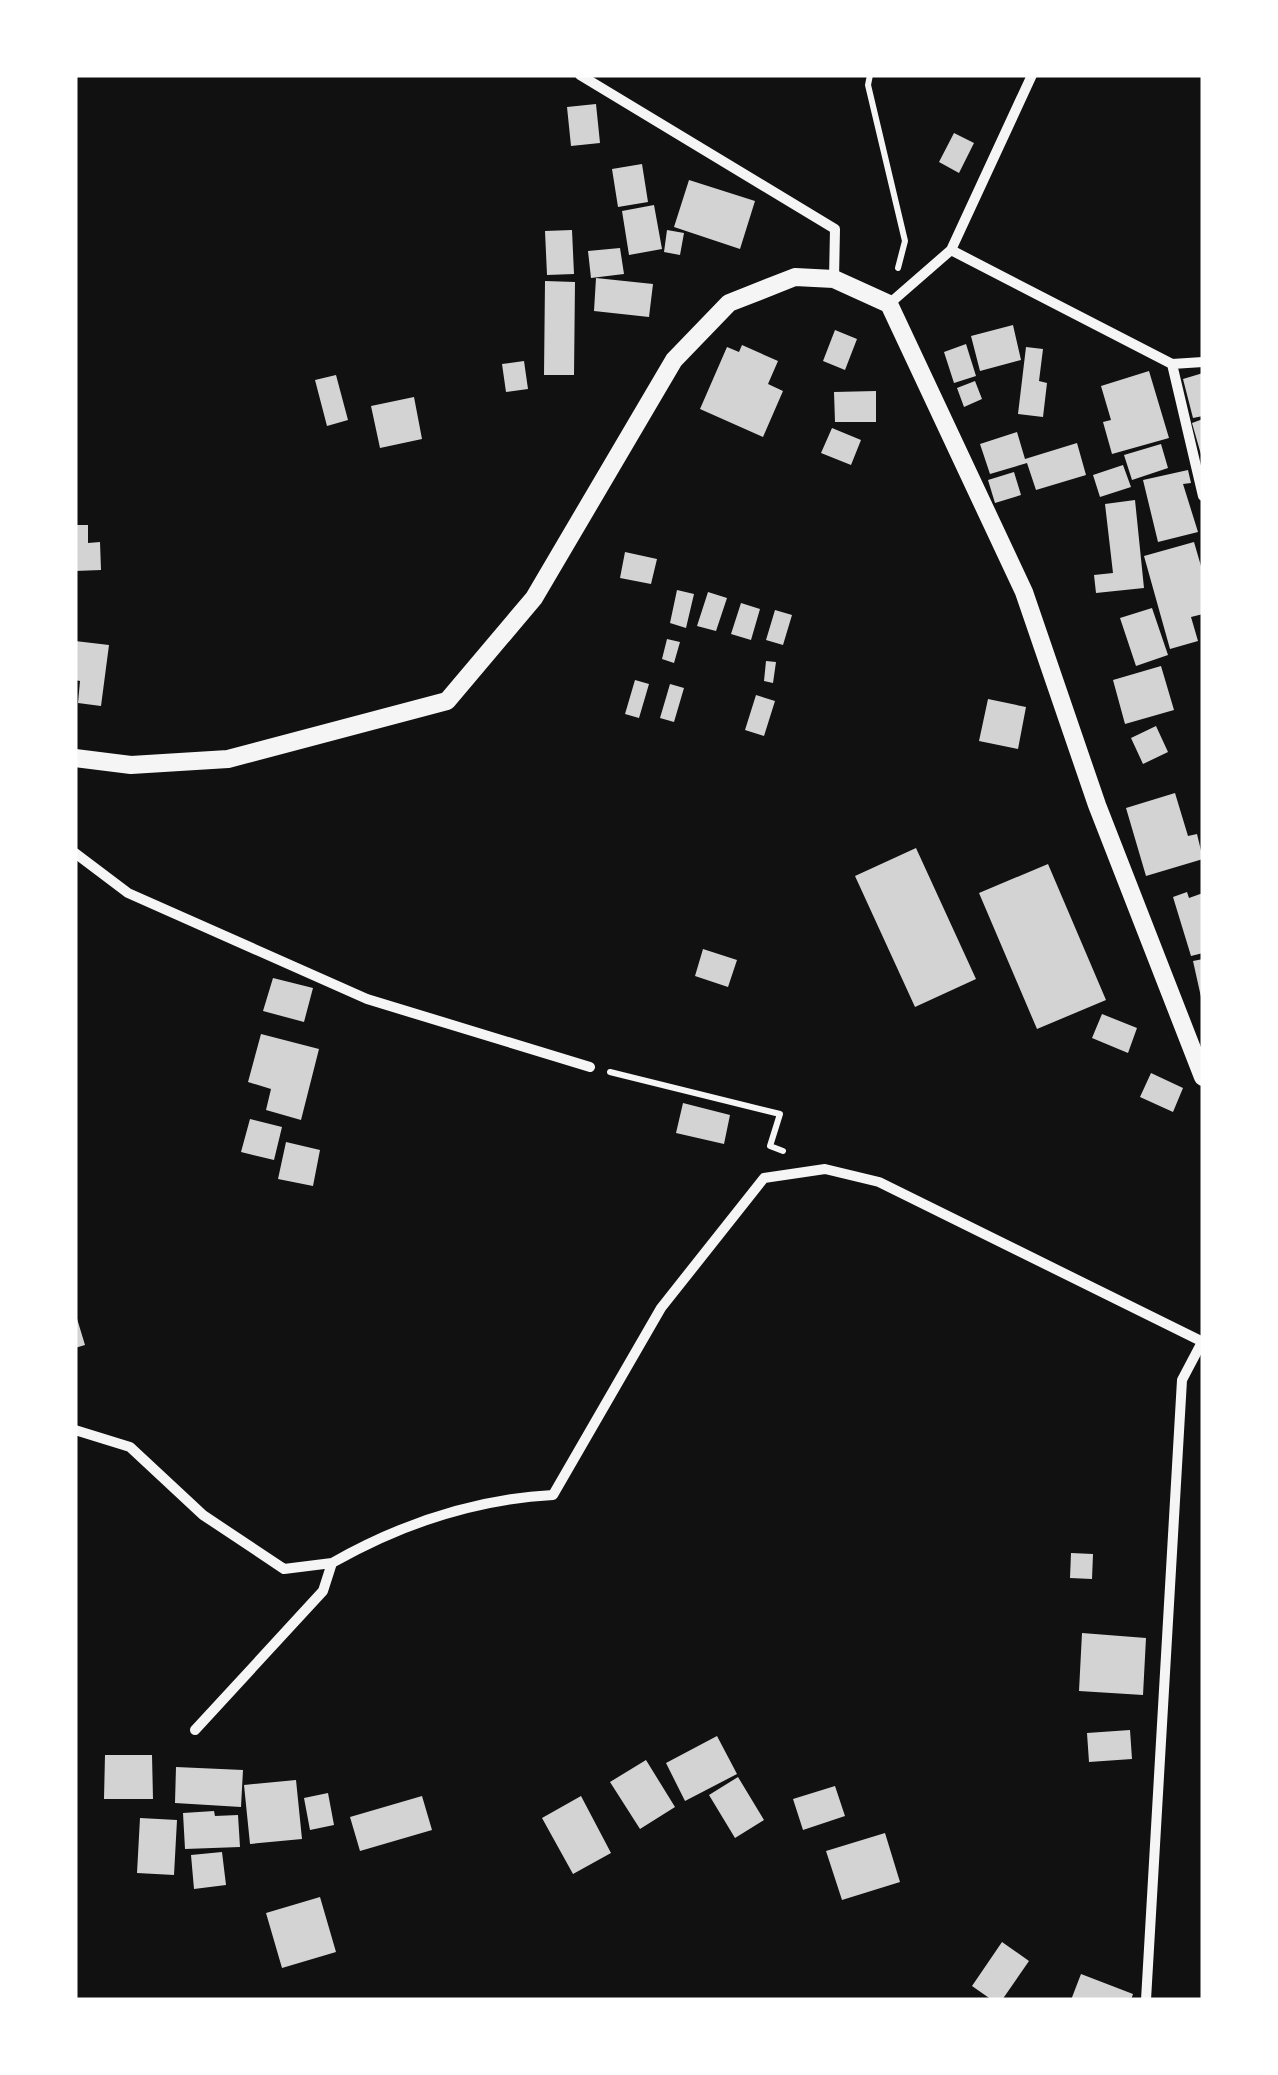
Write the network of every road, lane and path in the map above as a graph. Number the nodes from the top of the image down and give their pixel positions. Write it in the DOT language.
graph roads {
  1 [pos="580,75"];
  2 [pos="870,75"];
  3 [pos="1032,75"];
  4 [pos="951,250"];
  5 [pos="834,278"];
  6 [pos="889,304"];
  7 [pos="1203,362"];
  8 [pos="1172,364"];
  9 [pos="1203,496"];
  10 [pos="75,758"];
  11 [pos="75,853"];
  12 [pos="590,1067"];
  13 [pos="1203,1077"];
  14 [pos="825,1169"];
  15 [pos="1202,1342"];
  16 [pos="75,1430"];
  17 [pos="332,1564"];
  18 [pos="195,1730"];
  19 [pos="1146,2000"];
  1 -- 5 [label="street"];
  2 -- 6 [label="path"];
  3 -- 4 [label="street"];
  4 -- 6 [label="street"];
  4 -- 8 [label="street"];
  5 -- 6 [label="street"];
  5 -- 10 [label="street"];
  6 -- 13 [label="street"];
  7 -- 8 [label="street"];
  8 -- 9 [label="street"];
  11 -- 12 [label="street"];
  12 -- 14 [label="path"];
  14 -- 15 [label="street"];
  14 -- 17 [label="street"];
  15 -- 19 [label="street"];
  16 -- 17 [label="street"];
  17 -- 18 [label="street"];
}
